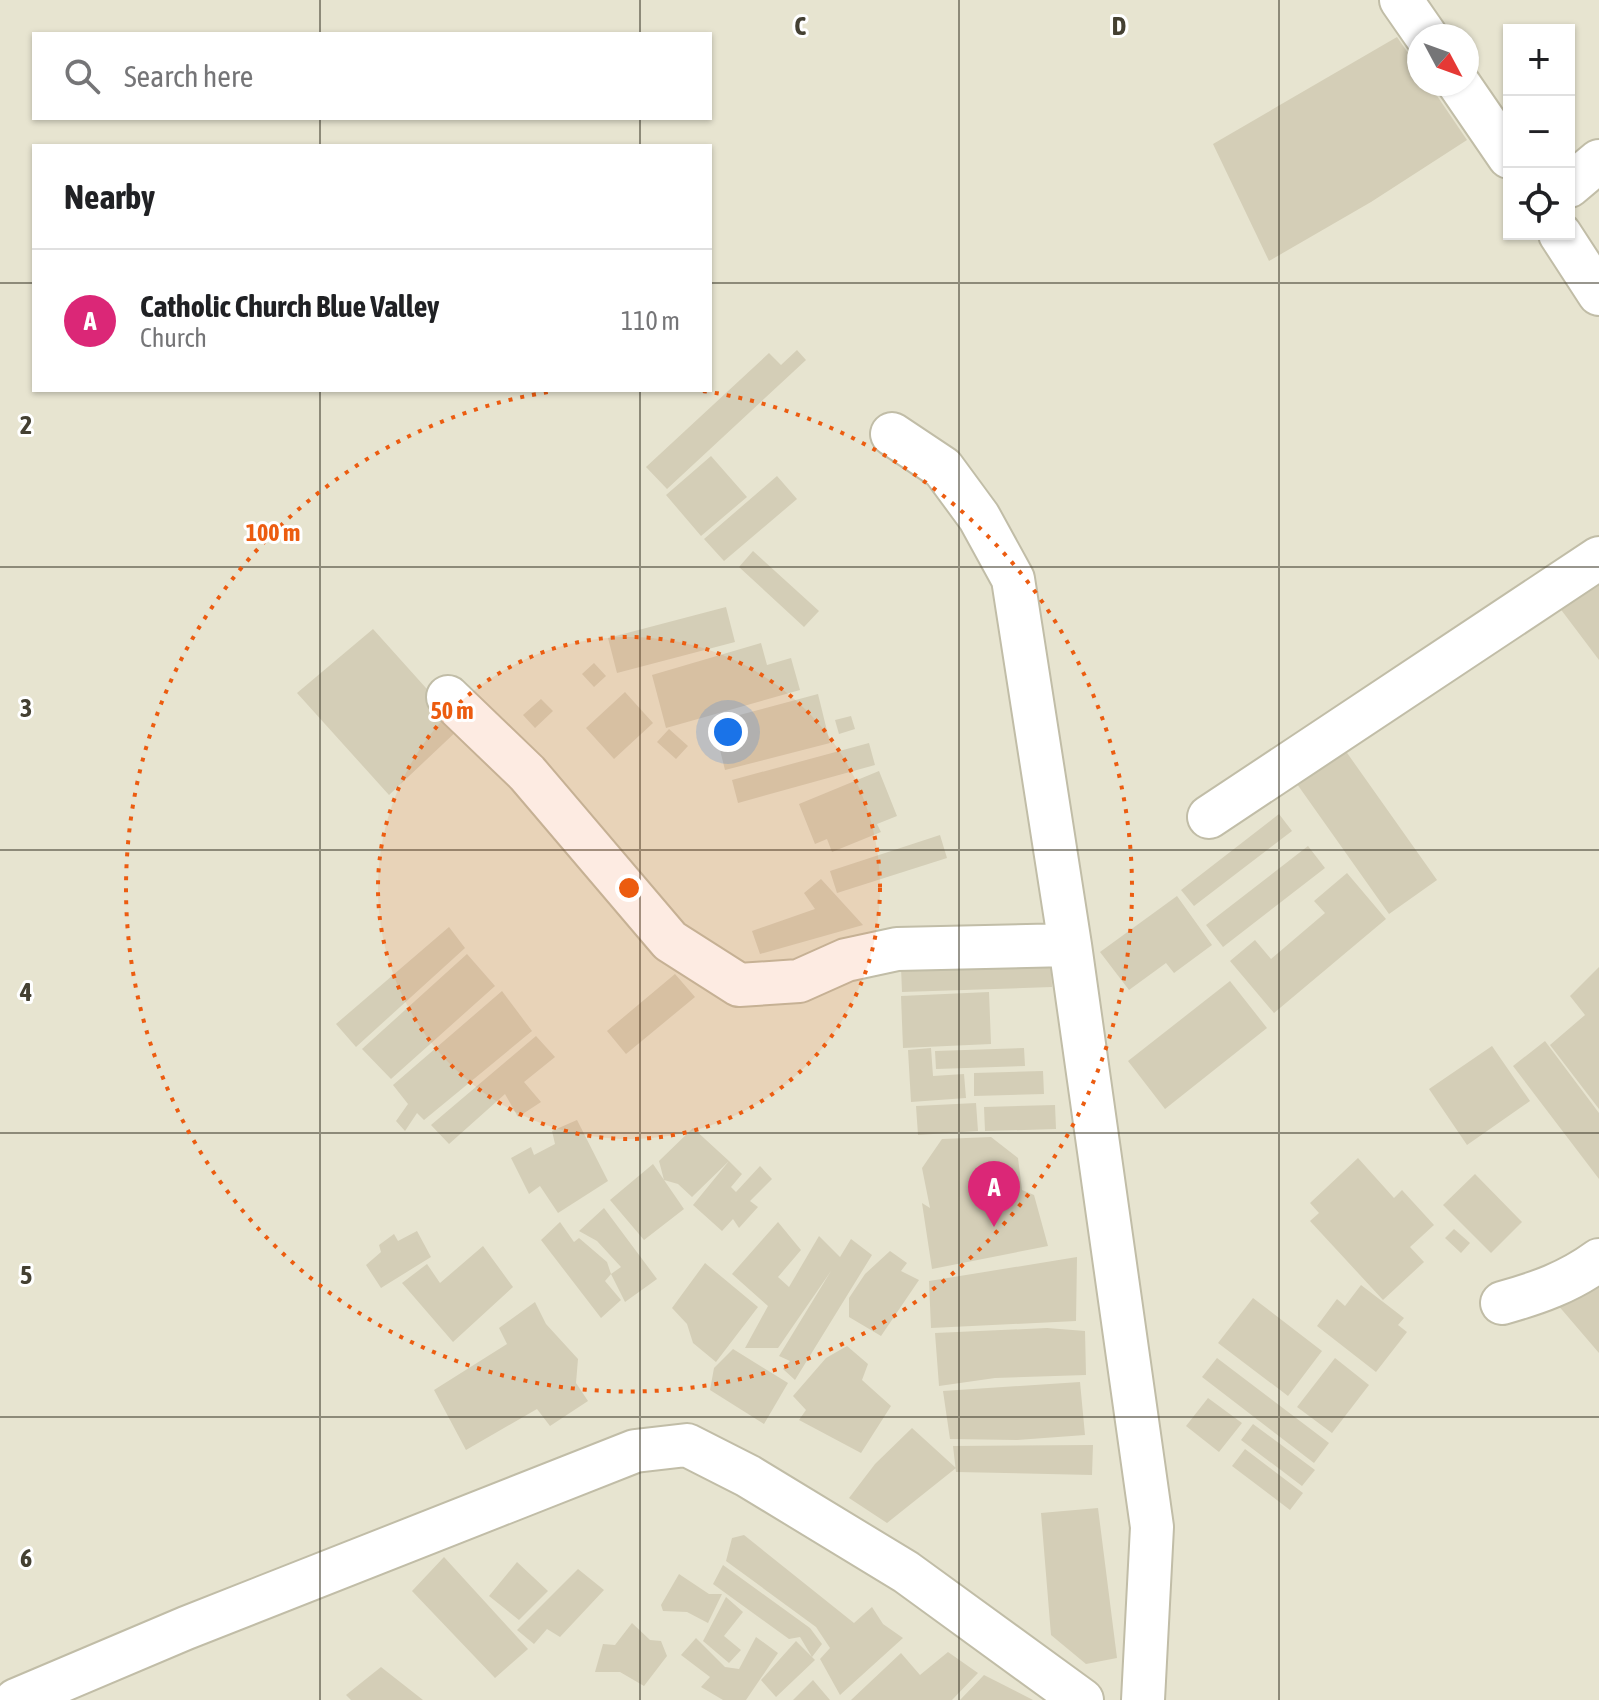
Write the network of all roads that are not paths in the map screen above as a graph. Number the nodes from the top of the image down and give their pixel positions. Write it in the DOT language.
graph roads {
  1 [pos="1401,0"];
  2 [pos="1418,24"];
  3 [pos="1467,96"];
  4 [pos="1503,148"];
  5 [pos="1599,161"];
  6 [pos="1575,181"];
  7 [pos="1564,240"];
  8 [pos="1599,294"];
  9 [pos="892,434"];
  10 [pos="1599,558"];
  11 [pos="448,697"];
  12 [pos="1209,817"];
  13 [pos="1070,945"];
  14 [pos="1599,1260"];
  15 [pos="1502,1303"];
  16 [pos="16,1700"];
  17 [pos="1082,1700"];
  18 [pos="1143,1700"];
  1 -- 2 [label="street"];
  3 -- 4 [label="street"];
  5 -- 6 [label="street"];
  7 -- 8 [label="street"];
  9 -- 13 [label="street"];
  10 -- 12 [label="street"];
  11 -- 13 [label="street"];
  13 -- 18 [label="street"];
  14 -- 15 [label="street"];
  16 -- 17 [label="street"];
}
